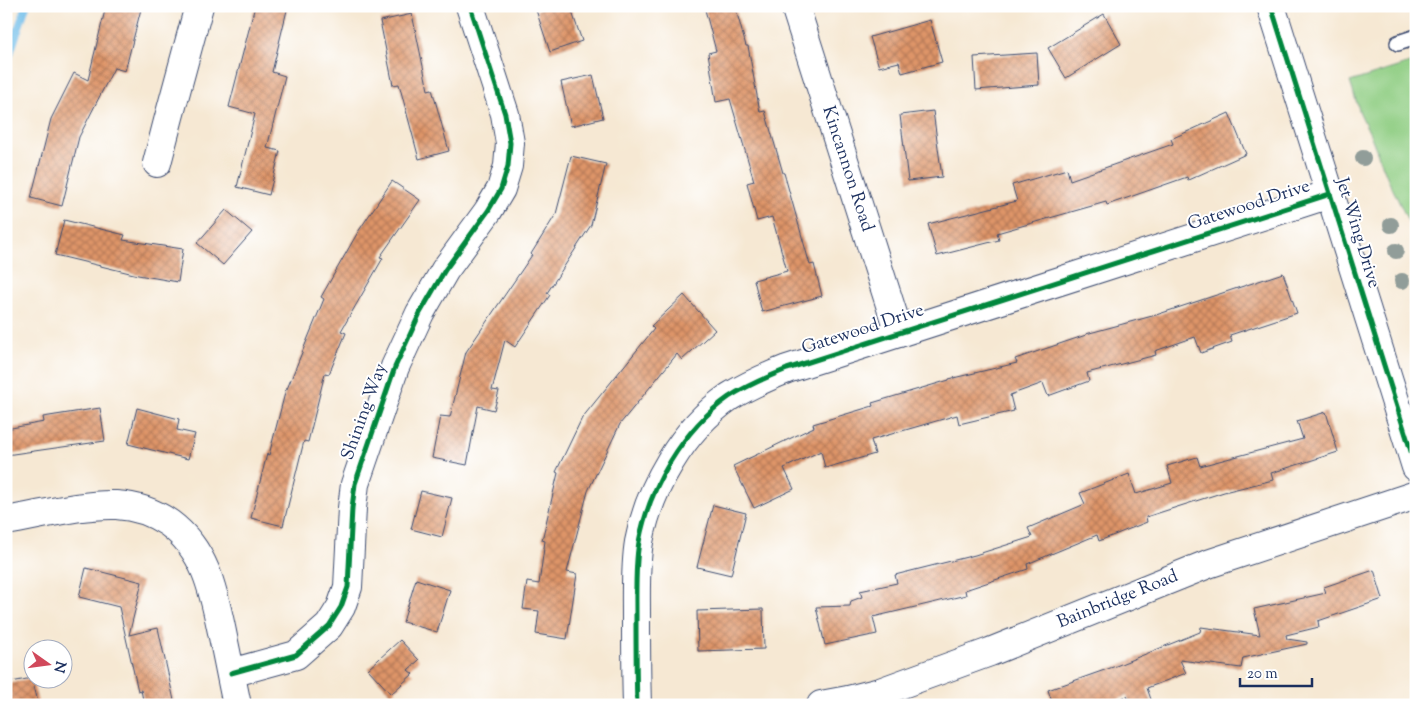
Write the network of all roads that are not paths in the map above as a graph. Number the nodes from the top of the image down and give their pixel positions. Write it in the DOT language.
graph roads {
  1 [pos="199,6"];
  2 [pos="470,6"];
  3 [pos="1271,6"];
  4 [pos="797,7"];
  5 [pos="1416,37"];
  6 [pos="1398,43"];
  7 [pos="158,163"];
  8 [pos="1330,194"];
  9 [pos="899,333"];
  10 [pos="1416,467"];
  11 [pos="1416,495"];
  12 [pos="6,521"];
  13 [pos="230,673"];
  14 [pos="237,705"];
  15 [pos="637,705"];
  16 [pos="820,705"];
  1 -- 7 [label="street"];
  2 -- 13 [label="street, Shining Way"];
  3 -- 8 [label="street, Jet Wing Drive"];
  4 -- 9 [label="street, Kincannon Road"];
  5 -- 6 [label="lane"];
  8 -- 9 [label="street, Gatewood Drive"];
  8 -- 10 [label="street, Jet Wing Drive"];
  9 -- 15 [label="street, Gatewood Drive"];
  11 -- 16 [label="street, Bainbridge Road"];
  12 -- 13 [label="street"];
  13 -- 14 [label="street"];
}
